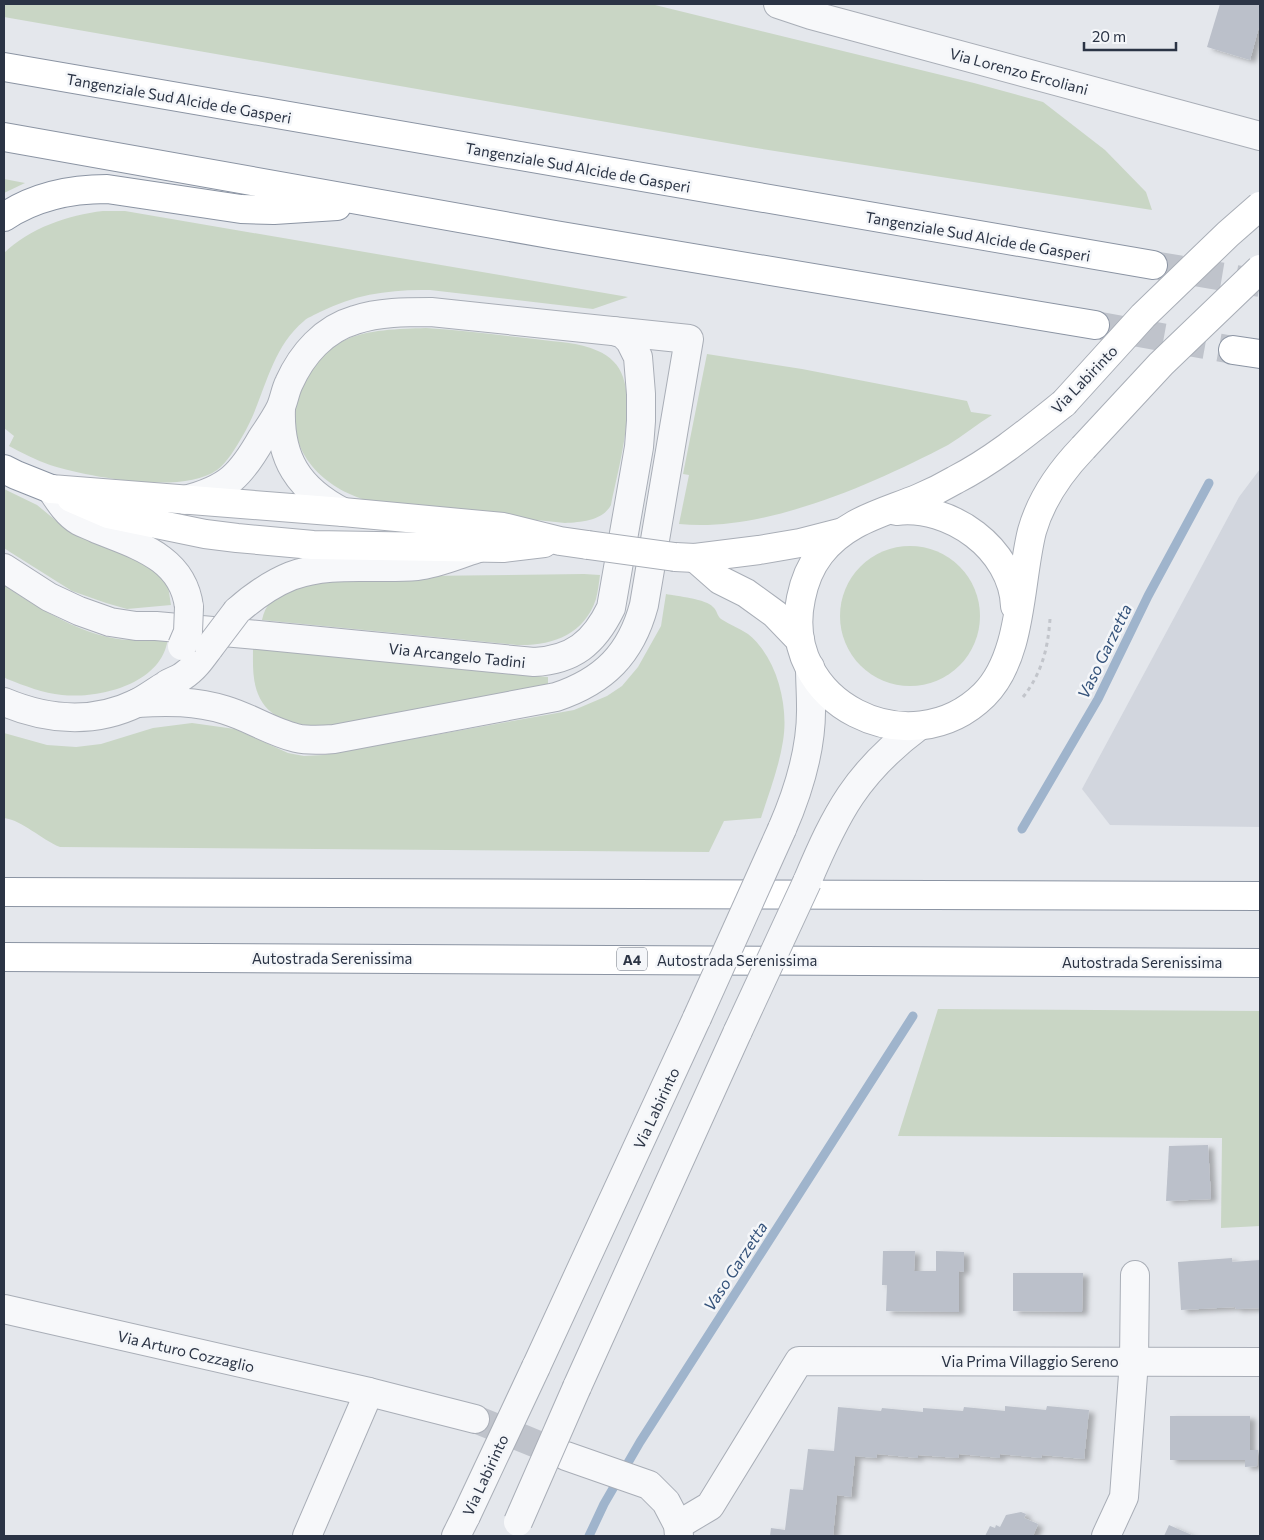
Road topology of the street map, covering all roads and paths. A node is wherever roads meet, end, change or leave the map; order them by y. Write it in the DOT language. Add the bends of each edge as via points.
graph roads {
  1 [pos="778,4"];
  2 [pos="4,68"];
  3 [pos="1260,136"];
  4 [pos="4,137"];
  5 [pos="380,203"];
  6 [pos="1260,206"];
  7 [pos="4,217"];
  8 [pos="1153,265"];
  9 [pos="1260,269"];
  10 [pos="1095,326"];
  11 [pos="614,331"];
  12 [pos="1233,350"];
  13 [pos="1260,354"];
  14 [pos="280,408"];
  15 [pos="4,469"];
  16 [pos="51,489"];
  17 [pos="186,500"];
  18 [pos="343,512"];
  19 [pos="880,513"];
  20 [pos="839,533"];
  21 [pos="560,542"];
  22 [pos="479,548"];
  23 [pos="685,558"];
  24 [pos="4,568"];
  25 [pos="1015,628"];
  26 [pos="800,640"];
  27 [pos="810,667"];
  28 [pos="166,684"];
  29 [pos="4,702"];
  30 [pos="137,703"];
  31 [pos="919,726"];
  32 [pos="4,892"];
  33 [pos="1260,896"];
  34 [pos="4,957"];
  35 [pos="1260,963"];
  36 [pos="1135,1275"];
  37 [pos="4,1310"];
  38 [pos="1134,1361"];
  39 [pos="1260,1362"];
  40 [pos="369,1392"];
  41 [pos="475,1419"];
  42 [pos="566,1456"];
  43 [pos="461,1526"];
  44 [pos="515,1529"];
  45 [pos="678,1531"];
  46 [pos="307,1536"];
  47 [pos="1106,1536"];
  1 -- 3 [label="street, Via Lorenzo Ercoliani"];
  2 -- 8 [label="main road, Tangenziale Sud Alcide de Gasperi"];
  4 -- 5 [label="main road"];
  5 -- 7 [label="main road" via="302,209 241,209 107,188 46,197"];
  5 -- 10 [label="main road" via="574,239"];
  6 -- 19 [label="main road, Via Labirinto, bridge" via="1143,316 1064,403 1014,442 956,480"];
  9 -- 25 [label="main road, Via Labirinto, bridge" via="1161,364 1056,481 1033,528"];
  11 -- 14 [label="street" via="431,312 404,312 355,320 332,330 313,345 288,385"];
  11 -- 24 [label="street, Via Arcangelo Tadini" via="630,341 638,357 641,394 639,448 611,608 594,637 566,656 534,662 110,622 79,612 49,597"];
  11 -- 30 [label="street" via="689,339 644,604 631,641 607,671 574,691 556,697 325,740 297,738 204,705 167,701"];
  12 -- 13 [label="main road"];
  14 -- 17 [label="street" via="249,462 236,476 221,488"];
  14 -- 18 [label="street" via="283,445 299,478 327,504"];
  15 -- 16 [label="main road"];
  16 -- 17 [label="main road"];
  16 -- 22 [label="main road" via="108,514 213,535 313,545"];
  16 -- 28 [label="street, bridge" via="64,509 79,521 151,551 175,572 183,586 188,607 188,632"];
  17 -- 18 [label="main road"];
  18 -- 21 [label="main road" via="503,527"];
  19 -- 20 [label="main road, Via Labirinto"];
  19 -- 25 [label="main road, Via Labirinto" via="932,512 978,536 1008,577 1014,602"];
  20 -- 23 [label="main road" via="800,543"];
  20 -- 26 [label="main road, Via Labirinto" via="819,554 805,581 798,610"];
  21 -- 22 [label="main road"];
  21 -- 23 [label="main road, bridge"];
  22 -- 28 [label="street, bridge" via="435,563 336,568 299,574 271,585 236,611 198,664"];
  23 -- 26 [label="main road" via="746,593 775,614"];
  25 -- 31 [label="main road, Via Labirinto" via="1010,652 1000,675 984,694 965,710"];
  26 -- 27 [label="main road, Via Labirinto"];
  27 -- 31 [label="main road, Via Labirinto" via="837,702 855,714 875,722"];
  27 -- 43 [label="street, Via Labirinto, bridge" via="812,707 808,747 794,803 698,1018"];
  28 -- 30 [label="street"];
  29 -- 30 [label="street" via="33,713 68,718 104,714"];
  31 -- 44 [label="street, Via Labirinto, bridge" via="880,758 864,776 825,838"];
  32 -- 33 [label="main road"];
  34 -- 35 [label="main road, Autostrada Serenissima / A4"];
  36 -- 38 [label="street"];
  37 -- 40 [label="street, Via Arturo Cozzaglio"];
  38 -- 39 [label="street, Via Prima Villaggio Sereno"];
  38 -- 45 [label="street, Via Prima Villaggio Sereno" via="799,1361 710,1506"];
  38 -- 47 [label="street" via="1124,1497"];
  40 -- 41 [label="street, Via Arturo Cozzaglio"];
  40 -- 46 [label="street"];
  42 -- 45 [label="street" via="649,1485 666,1502"];
}
